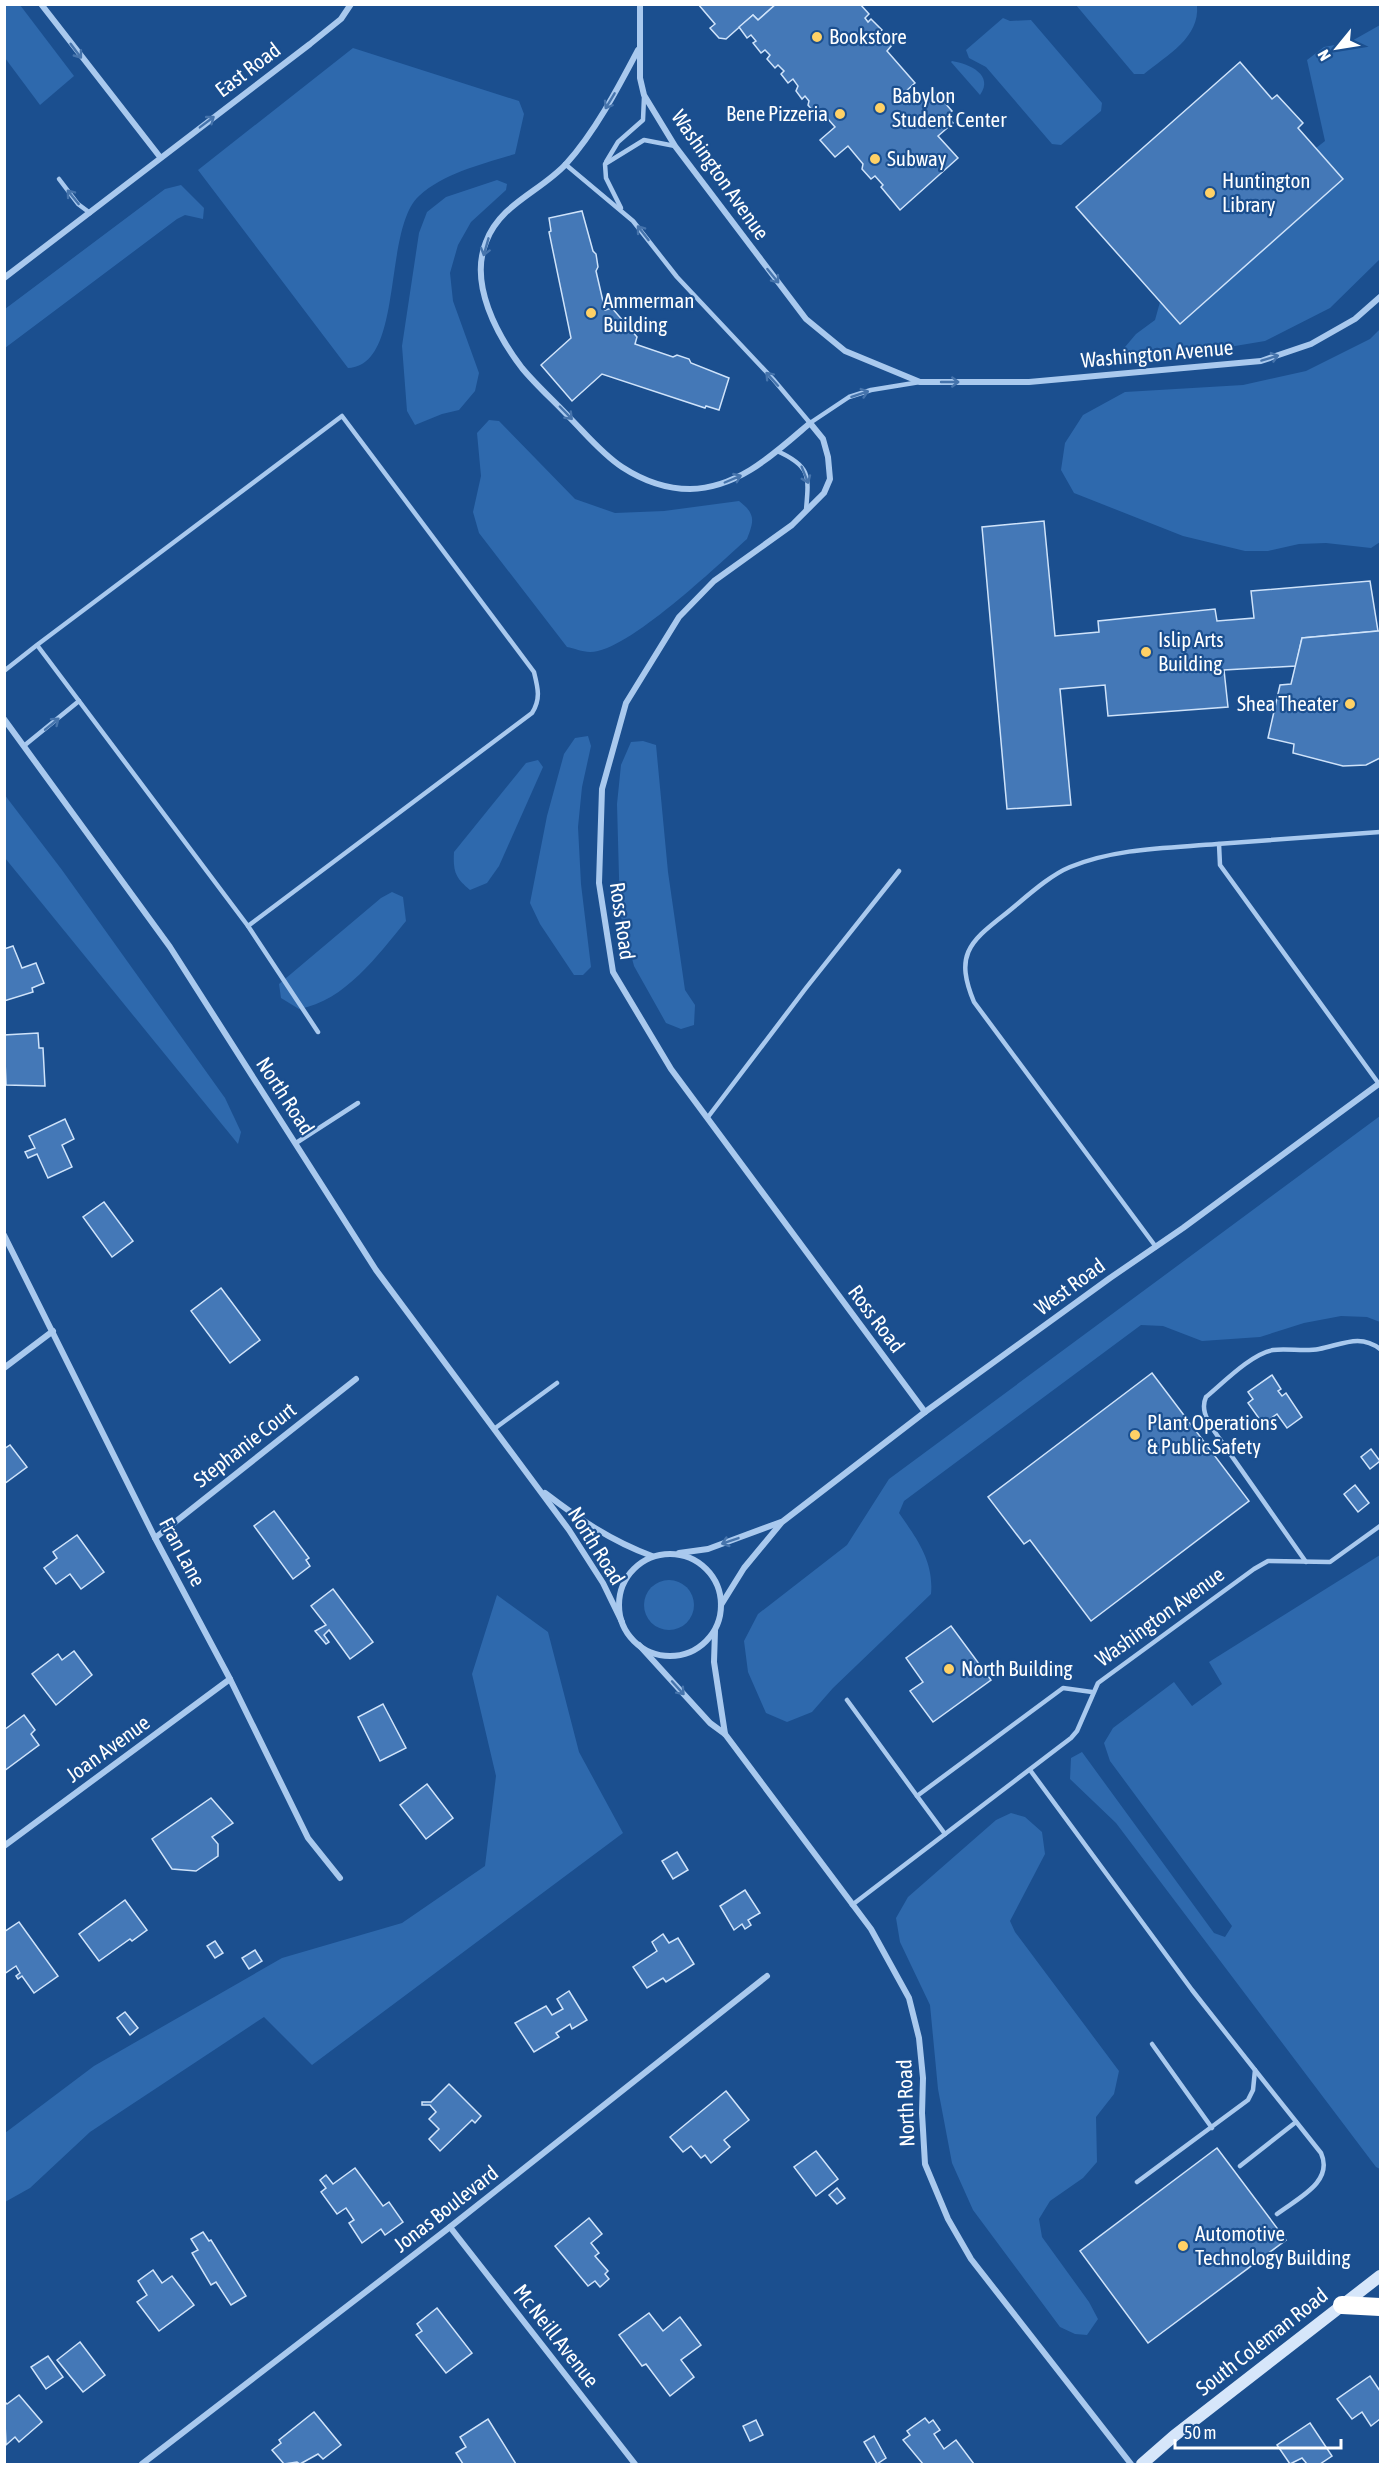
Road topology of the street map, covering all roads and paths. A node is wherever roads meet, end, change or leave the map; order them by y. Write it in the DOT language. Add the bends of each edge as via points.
graph roads {
  1 [pos="41,4"];
  2 [pos="351,4"];
  3 [pos="640,4"];
  4 [pos="638,50"];
  5 [pos="645,95"];
  6 [pos="675,146"];
  7 [pos="160,157"];
  8 [pos="565,164"];
  9 [pos="604,164"];
  10 [pos="59,179"];
  11 [pos="623,211"];
  12 [pos="90,213"];
  13 [pos="4,278"];
  14 [pos="1380,297"];
  15 [pos="920,382"];
  16 [pos="810,423"];
  17 [pos="777,451"];
  18 [pos="806,513"];
  19 [pos="37,645"];
  20 [pos="4,672"];
  21 [pos="79,701"];
  22 [pos="4,719"];
  23 [pos="25,745"];
  24 [pos="1380,832"];
  25 [pos="1219,844"];
  26 [pos="899,871"];
  27 [pos="248,927"];
  28 [pos="318,1032"];
  29 [pos="1380,1083"];
  30 [pos="358,1103"];
  31 [pos="708,1117"];
  32 [pos="296,1143"];
  33 [pos="4,1235"];
  34 [pos="1156,1247"];
  35 [pos="53,1331"];
  36 [pos="1380,1349"];
  37 [pos="4,1368"];
  38 [pos="356,1379"];
  39 [pos="557,1383"];
  40 [pos="925,1412"];
  41 [pos="494,1429"];
  42 [pos="540,1490"];
  43 [pos="782,1522"];
  44 [pos="1380,1526"];
  45 [pos="155,1538"];
  46 [pos="676,1553"];
  47 [pos="652,1557"];
  48 [pos="1306,1562"];
  49 [pos="721,1605"];
  50 [pos="622,1622"];
  51 [pos="715,1629"];
  52 [pos="639,1645"];
  53 [pos="230,1679"];
  54 [pos="1092,1692"];
  55 [pos="847,1700"];
  56 [pos="725,1734"];
  57 [pos="1030,1770"];
  58 [pos="917,1796"];
  59 [pos="945,1834"];
  60 [pos="4,1846"];
  61 [pos="340,1878"];
  62 [pos="852,1905"];
  63 [pos="767,1976"];
  64 [pos="1152,2044"];
  65 [pos="1255,2070"];
  66 [pos="1296,2122"];
  67 [pos="1212,2128"];
  68 [pos="1240,2166"];
  69 [pos="1137,2182"];
  70 [pos="1277,2214"];
  71 [pos="450,2227"];
  72 [pos="1380,2276"];
  73 [pos="1341,2305"];
  74 [pos="1380,2307"];
  75 [pos="142,2464"];
  76 [pos="635,2464"];
  77 [pos="1131,2464"];
  78 [pos="1142,2464"];
  1 -- 7 [label="street, one-way"];
  7 -- 2 [label="street, East Road, one-way" via="310,44 340,19"];
  3 -- 4 [label="street, Washington Avenue"];
  4 -- 5 [label="street, Washington Avenue"];
  4 -- 8 [label="street, Washington Avenue, one-way" via="611,102"];
  5 -- 6 [label="street, Washington Avenue"];
  5 -- 9 [label="lane" via="643,120 618,142"];
  6 -- 9 [label="lane" via="644,140"];
  6 -- 15 [label="street, Washington Avenue, one-way" via="806,319 845,351"];
  7 -- 12 [label="street"];
  8 -- 11 [label="lane"];
  8 -- 17 [label="street, Washington Avenue, one-way" via="503,213 485,243 481,272 484,293 498,329 523,368 621,466 658,485 689,489 718,485 739,477"];
  9 -- 11 [label="lane" via="606,178"];
  12 -- 10 [label="lane, one-way"];
  16 -- 11 [label="lane, one-way" via="677,277"];
  12 -- 13 [label="street"];
  15 -- 14 [label="street, Washington Avenue, one-way" via="1029,382 1262,361 1311,344 1355,319"];
  16 -- 15 [label="lane, Washington Avenue, one-way" via="849,397"];
  16 -- 17 [label="street, Washington Avenue"];
  16 -- 18 [label="street, Ross Road" via="823,439 830,479 824,493"];
  17 -- 18 [label="lane, one-way" via="792,458 806,474"];
  18 -- 31 [label="street, Ross Road" via="714,581 679,617 626,703 602,789 599,883 613,972 671,1069"];
  19 -- 20 [label="lane"];
  19 -- 21 [label="lane"];
  19 -- 27 [label="lane" via="342,416 467,582 534,672 539,693 532,713"];
  23 -- 21 [label="lane, one-way"];
  21 -- 27 [label="lane"];
  22 -- 23 [label="street, North Road"];
  23 -- 32 [label="street, North Road" via="170,947"];
  24 -- 25 [label="lane"];
  25 -- 29 [label="lane" via="1220,865"];
  25 -- 34 [label="lane" via="1112,854 1067,868 978,935 968,950 965,966 974,1002"];
  26 -- 31 [label="lane"];
  27 -- 28 [label="lane"];
  29 -- 34 [label="street, West Road"];
  30 -- 32 [label="lane"];
  31 -- 40 [label="street, Ross Road"];
  32 -- 41 [label="street, North Road" via="376,1270"];
  33 -- 35 [label="street, Fran Lane"];
  34 -- 40 [label="street, West Road"];
  35 -- 37 [label="street"];
  35 -- 45 [label="street, Fran Lane"];
  36 -- 48 [label="lane" via="1365,1341 1351,1340 1319,1349 1271,1350 1247,1363 1203,1403 1212,1428"];
  38 -- 45 [label="street, Stephanie Court"];
  39 -- 41 [label="lane"];
  40 -- 43 [label="street, West Road"];
  41 -- 42 [label="street, North Road"];
  42 -- 47 [label="street, North Road" via="598,1532"];
  42 -- 50 [label="street, North Road" via="588,1559"];
  43 -- 46 [label="street, West Road, one-way" via="708,1549"];
  43 -- 49 [label="street, West Road" via="744,1568"];
  44 -- 48 [label="lane, Washington Avenue" via="1330,1562"];
  45 -- 53 [label="street, Fran Lane"];
  46 -- 47 [label="street"];
  46 -- 49 [label="street" via="693,1558 707,1569 717,1583"];
  47 -- 50 [label="street" via="630,1572 621,1587"];
  48 -- 54 [label="lane, Washington Avenue" via="1268,1561 1254,1569 1098,1683"];
  49 -- 51 [label="street"];
  50 -- 52 [label="street"];
  51 -- 52 [label="street" via="697,1649 683,1654 654,1654"];
  51 -- 56 [label="street, North Road" via="714,1662"];
  52 -- 56 [label="street, North Road, one-way" via="710,1723"];
  53 -- 60 [label="street, Joan Avenue"];
  53 -- 61 [label="street, Fran Lane" via="308,1838"];
  54 -- 57 [label="lane, Washington Avenue" via="1077,1731"];
  54 -- 58 [label="lane" via="1063,1688"];
  55 -- 58 [label="lane"];
  56 -- 62 [label="street, North Road"];
  57 -- 59 [label="lane, Washington Avenue"];
  57 -- 65 [label="lane"];
  58 -- 59 [label="lane"];
  59 -- 62 [label="lane, Washington Avenue"];
  62 -- 77 [label="street, North Road" via="871,1929 909,1998 919,2037 923,2078 925,2164 948,2219 971,2259"];
  63 -- 71 [label="street, Jonas Boulevard"];
  64 -- 67 [label="lane"];
  65 -- 66 [label="lane"];
  65 -- 67 [label="lane" via="1248,2100"];
  66 -- 68 [label="lane"];
  66 -- 70 [label="lane" via="1326,2164 1316,2184"];
  67 -- 69 [label="lane"];
  71 -- 75 [label="street, Jonas Boulevard"];
  71 -- 76 [label="street, Mc Neill Avenue"];
  72 -- 73 [label="street, South Coleman Road"];
  73 -- 74 [label="highway"];
  73 -- 78 [label="street, South Coleman Road"];
}
